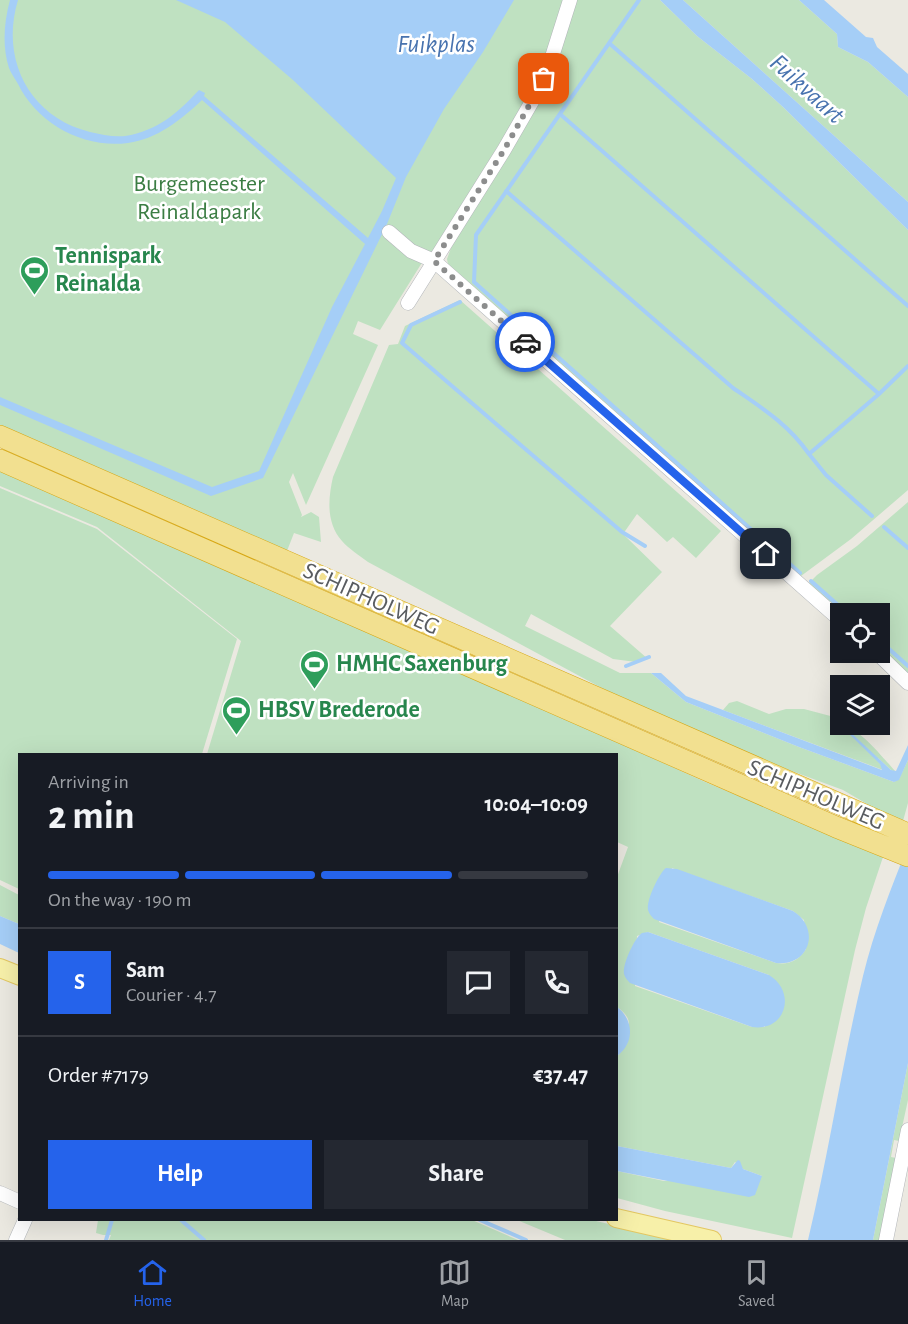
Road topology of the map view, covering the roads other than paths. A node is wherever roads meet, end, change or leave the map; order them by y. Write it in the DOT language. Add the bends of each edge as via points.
graph roads {
  1 [pos="570,0"];
  2 [pos="388,232"];
  3 [pos="434,261"];
  4 [pos="408,303"];
  5 [pos="0,436"];
  6 [pos="0,460"];
  7 [pos="830,611"];
  8 [pos="888,663"];
  9 [pos="908,682"];
  10 [pos="841,818"];
  11 [pos="908,834"];
  12 [pos="908,856"];
  13 [pos="0,968"];
  14 [pos="18,975"];
  15 [pos="0,980"];
  16 [pos="18,987"];
  17 [pos="908,1130"];
  18 [pos="0,1193"];
  19 [pos="18,1201"];
  20 [pos="618,1218"];
  21 [pos="25,1221"];
  22 [pos="16,1240"];
  23 [pos="712,1240"];
  24 [pos="886,1240"];
  1 -- 3 [label="street" via="544,79"];
  2 -- 3 [label="street" via="411,251"];
  3 -- 4 [label="street"];
  3 -- 7 [label="street"];
  5 -- 10 [label="highway, SCHIPHOLWEG"];
  6 -- 10 [label="highway, SCHIPHOLWEG"];
  8 -- 9 [label="street"];
  10 -- 11 [label="highway, SCHIPHOLWEG"];
  10 -- 12 [label="highway, SCHIPHOLWEG"];
  13 -- 14 [label="main road"];
  15 -- 16 [label="main road"];
  17 -- 24 [label="street"];
  18 -- 19 [label="street"];
  20 -- 23 [label="main road"];
  21 -- 22 [label="street"];
}
